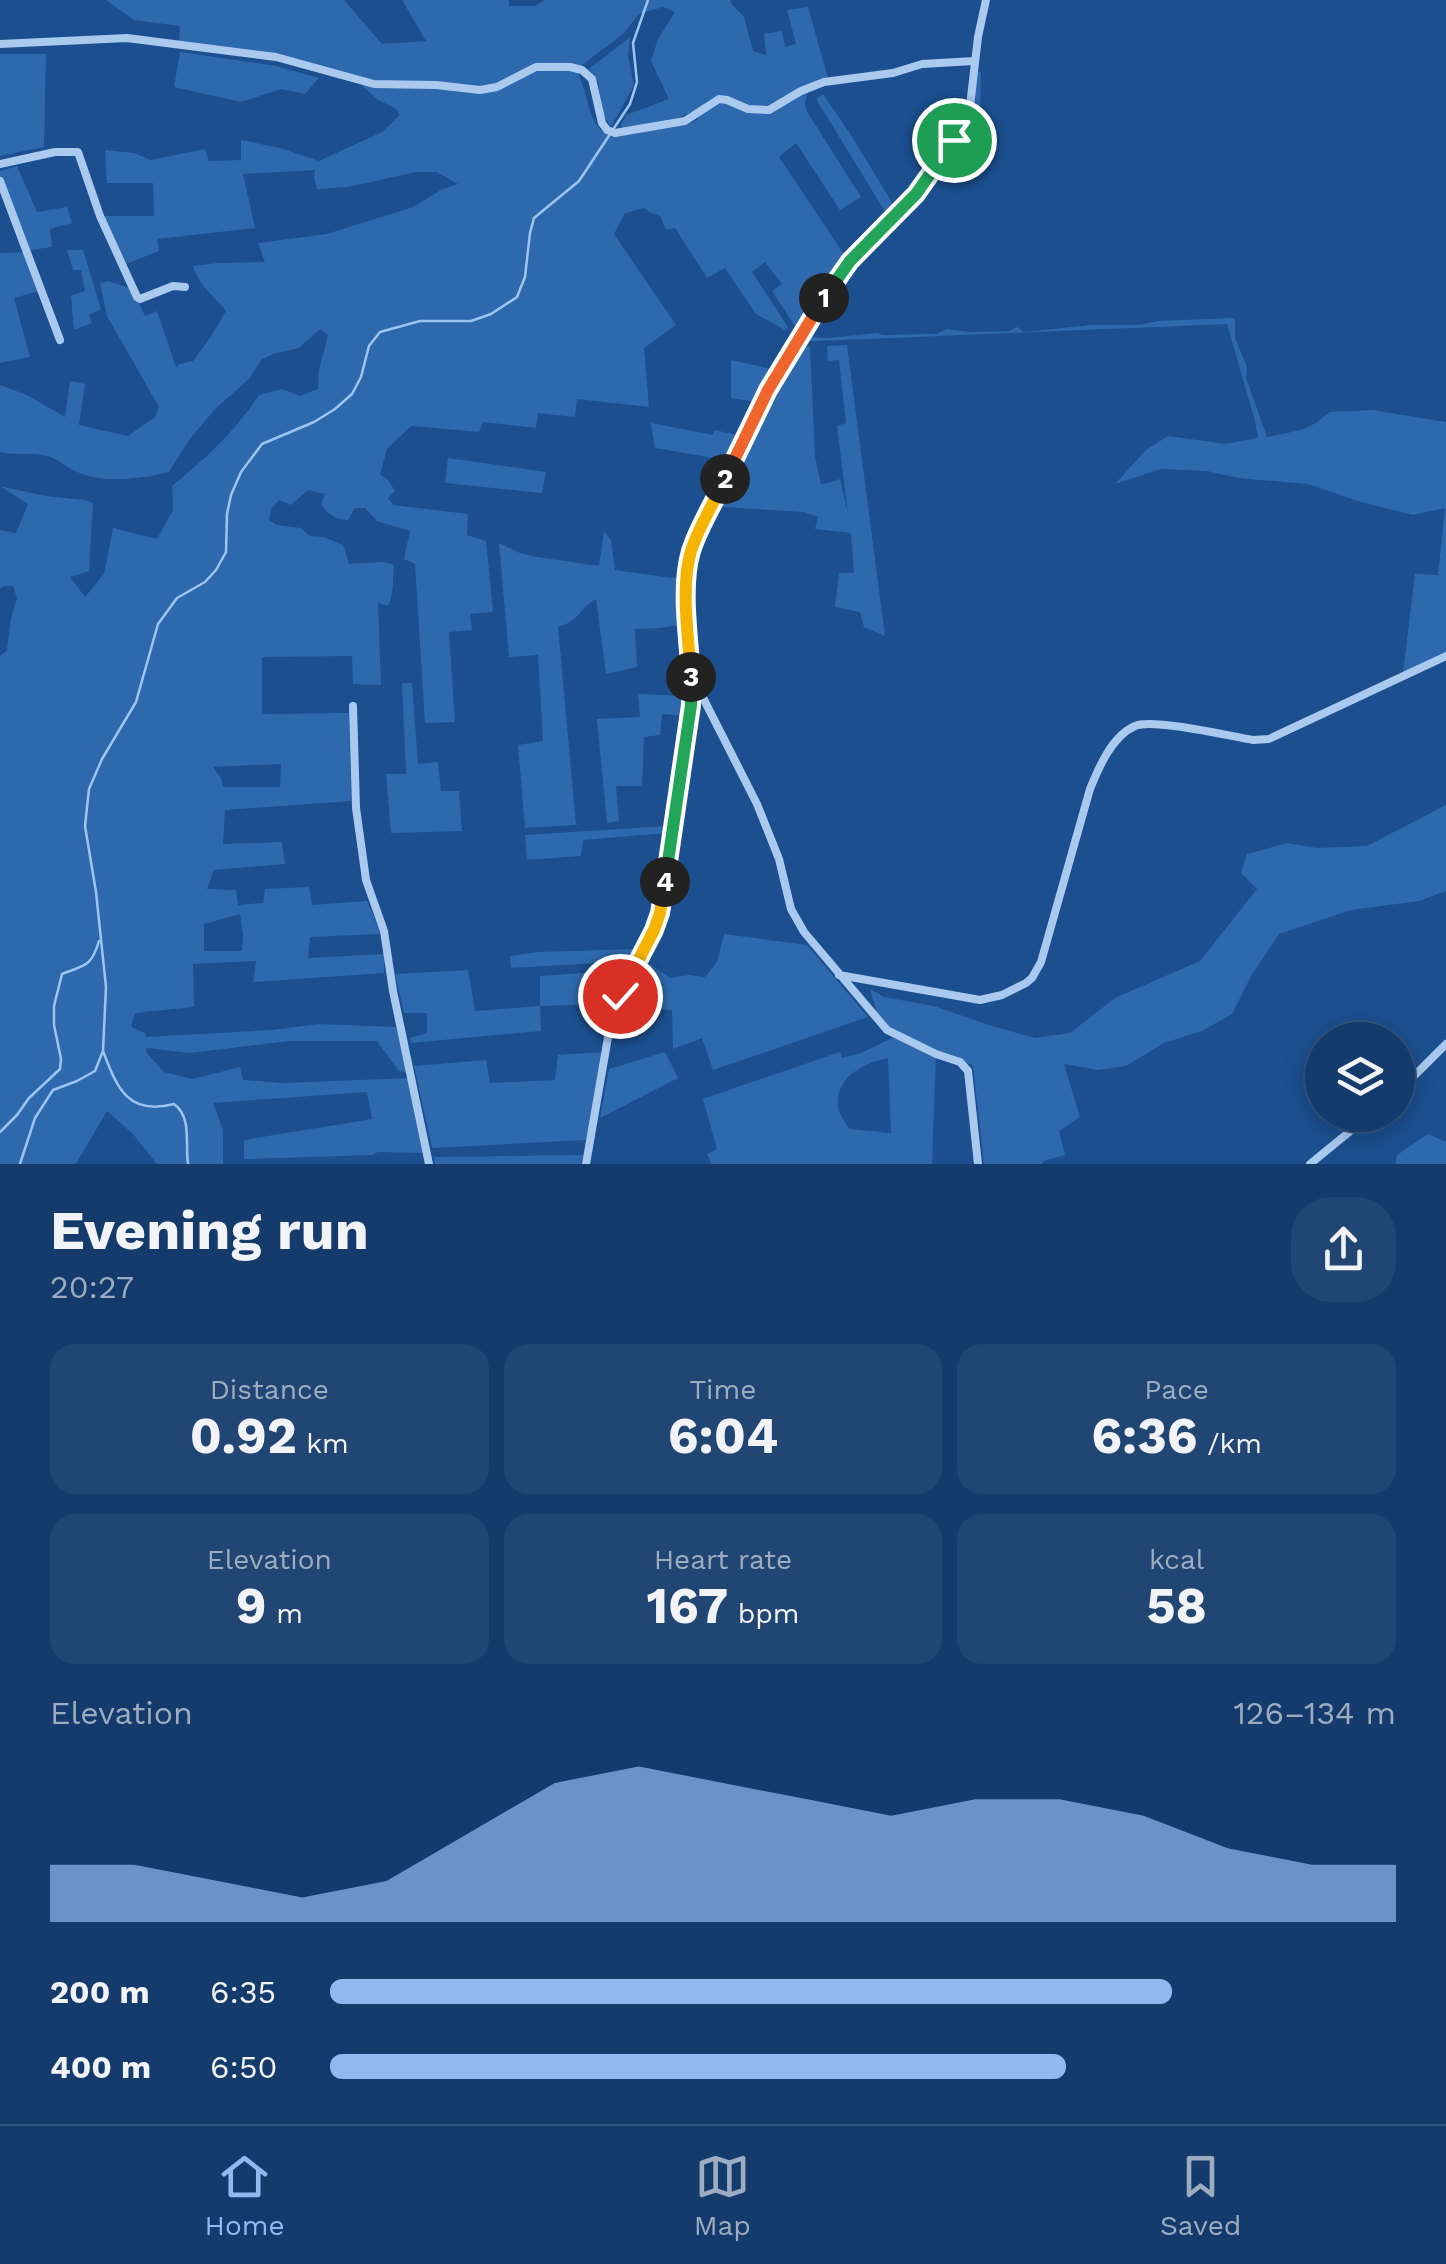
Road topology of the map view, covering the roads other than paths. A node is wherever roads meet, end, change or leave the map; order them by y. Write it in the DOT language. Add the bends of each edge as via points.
graph roads {
  1 [pos="986,0"];
  2 [pos="0,44"];
  3 [pos="974,61"];
  4 [pos="0,164"];
  5 [pos="0,180"];
  6 [pos="186,287"];
  7 [pos="60,340"];
  8 [pos="1446,656"];
  9 [pos="691,675"];
  10 [pos="353,706"];
  11 [pos="839,975"];
  12 [pos="1446,1044"];
  13 [pos="1415,1075"];
  14 [pos="1349,1132"];
  15 [pos="430,1164"];
  16 [pos="586,1164"];
  17 [pos="978,1164"];
  18 [pos="1310,1164"];
  1 -- 3 [label="street"];
  2 -- 3 [label="street" via="127,38 276,57 374,84 480,90 536,67 570,67 592,78 610,132 684,121 718,100 769,110 824,82"];
  3 -- 9 [label="street" via="962,126 916,194 828,291 768,390 696,541 687,582"];
  4 -- 6 [label="street" via="78,152 137,297"];
  5 -- 7 [label="street"];
  8 -- 11 [label="street" via="1269,739 1152,724 1131,728 1097,772 1041,962 1016,989 980,1000"];
  9 -- 11 [label="street" via="757,804 791,909"];
  9 -- 16 [label="street" via="660,913 611,1020"];
  10 -- 15 [label="street" via="362,858 384,930"];
  11 -- 17 [label="street" via="887,1030 966,1068"];
  12 -- 13 [label="street"];
  14 -- 18 [label="street"];
}
